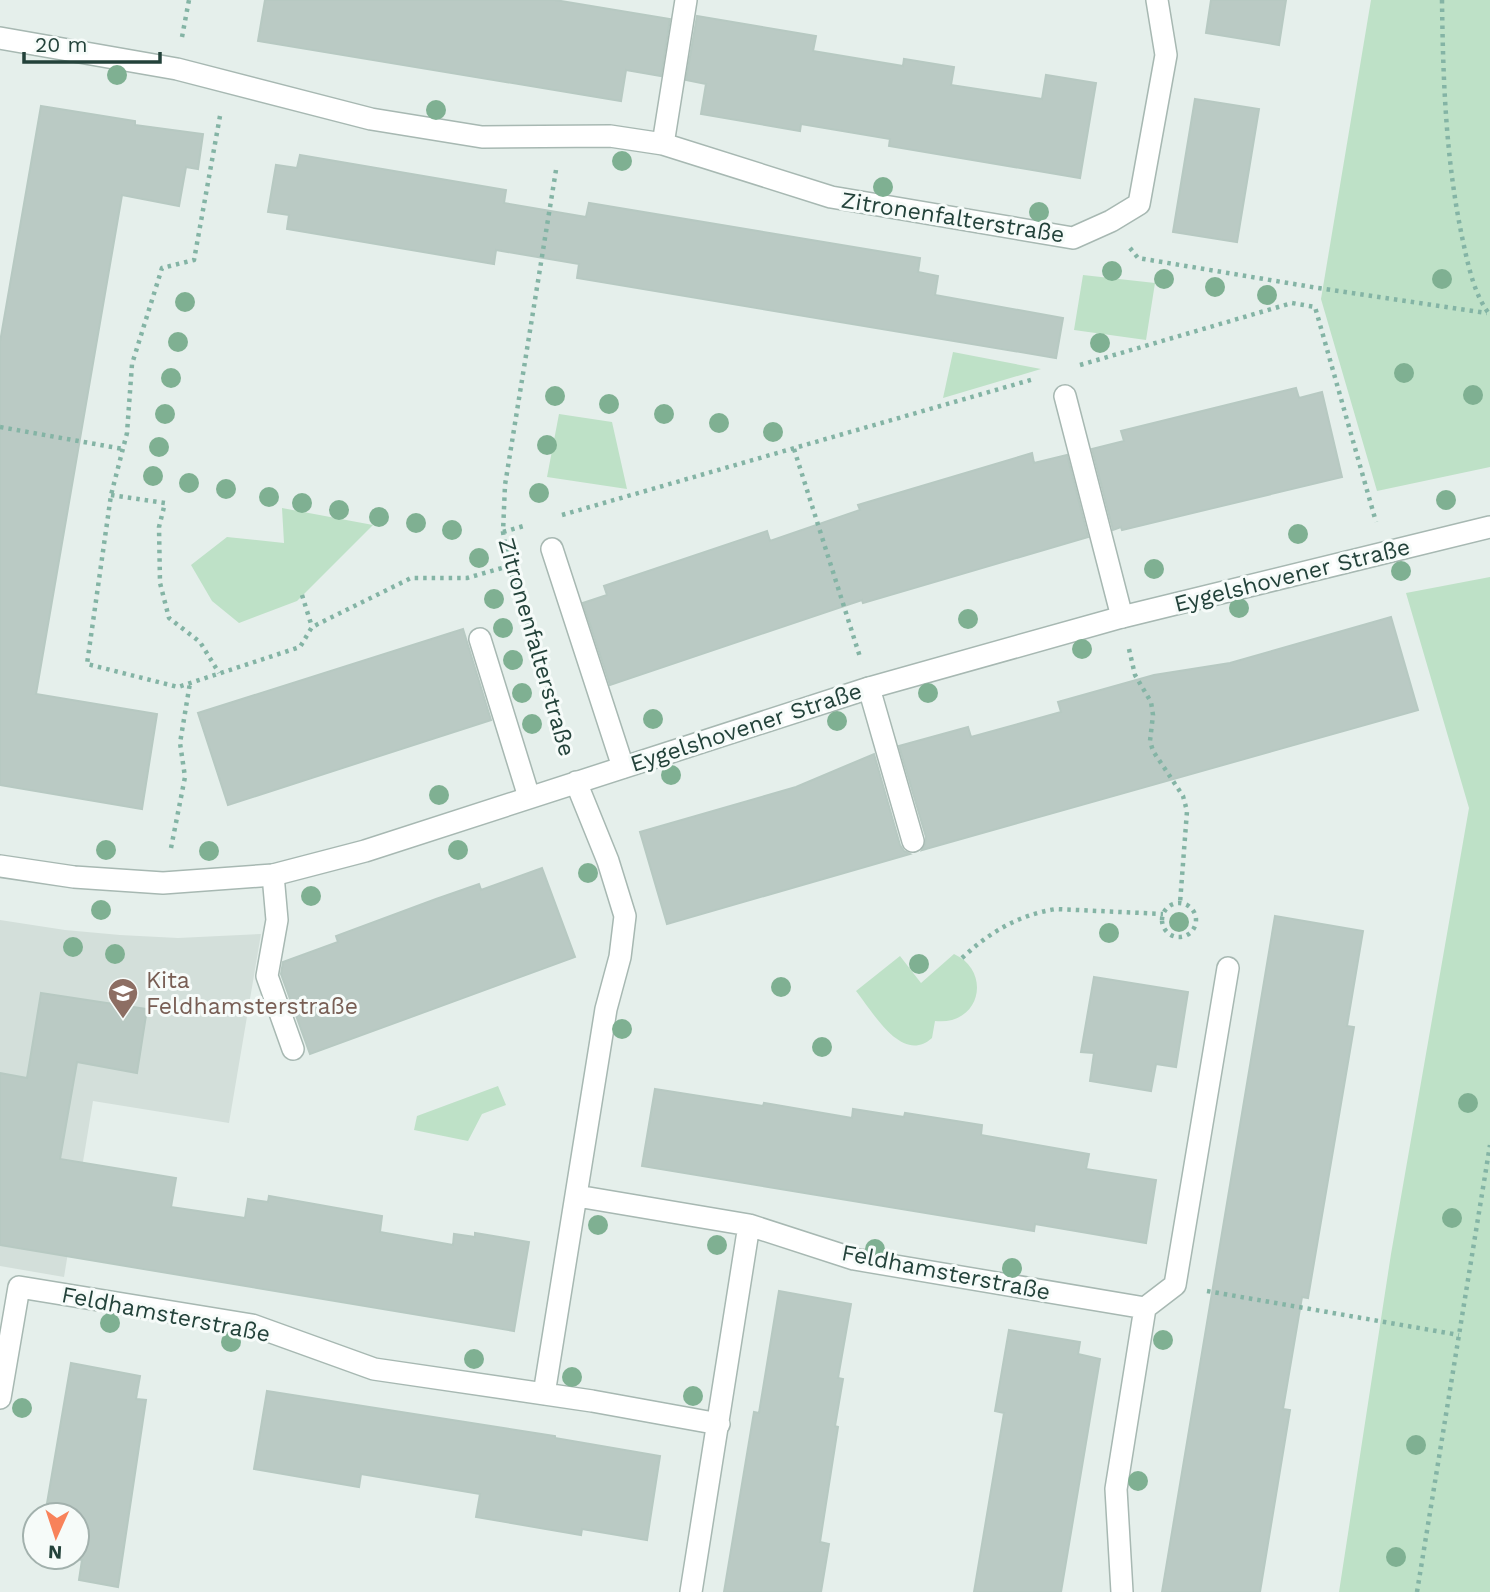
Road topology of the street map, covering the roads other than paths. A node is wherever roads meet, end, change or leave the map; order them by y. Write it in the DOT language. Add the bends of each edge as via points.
graph roads {
  1 [pos="686,0"];
  2 [pos="1157,0"];
  3 [pos="0,38"];
  4 [pos="663,144"];
  5 [pos="1065,396"];
  6 [pos="1490,527"];
  7 [pos="552,549"];
  8 [pos="1122,617"];
  9 [pos="480,639"];
  10 [pos="869,688"];
  11 [pos="623,767"];
  12 [pos="576,782"];
  13 [pos="529,797"];
  14 [pos="913,841"];
  15 [pos="0,866"];
  16 [pos="273,875"];
  17 [pos="1228,968"];
  18 [pos="293,1049"];
  19 [pos="577,1196"];
  20 [pos="749,1225"];
  21 [pos="1145,1308"];
  22 [pos="544,1394"];
  23 [pos="0,1398"];
  24 [pos="719,1424"];
  25 [pos="691,1592"];
  26 [pos="1122,1592"];
  1 -- 4 [label="street"];
  2 -- 4 [label="street, Zitronenfalterstraße" via="1166,55 1139,204 1073,238 831,197"];
  3 -- 4 [label="street, Zitronenfalterstraße" via="177,69 384,121 482,137 610,136"];
  5 -- 8 [label="street"];
  6 -- 8 [label="street, Eygelshovener Straße"];
  7 -- 11 [label="street"];
  8 -- 10 [label="street, Eygelshovener Straße"];
  9 -- 13 [label="street"];
  10 -- 11 [label="street, Eygelshovener Straße"];
  10 -- 14 [label="street"];
  11 -- 12 [label="street, Eygelshovener Straße"];
  12 -- 13 [label="street, Eygelshovener Straße"];
  12 -- 19 [label="street" via="625,916"];
  13 -- 16 [label="street, Eygelshovener Straße" via="365,851"];
  15 -- 16 [label="street, Eygelshovener Straße" via="163,883"];
  16 -- 18 [label="street" via="277,920 267,976"];
  17 -- 21 [label="street" via="1175,1285"];
  19 -- 20 [label="street, Feldhamsterstraße"];
  19 -- 22 [label="street"];
  20 -- 21 [label="street, Feldhamsterstraße" via="854,1259"];
  20 -- 24 [label="street"];
  21 -- 26 [label="street" via="1115,1489"];
  22 -- 23 [label="street, Feldhamsterstraße" via="374,1369 253,1325 19,1287"];
  22 -- 24 [label="street, Feldhamsterstraße"];
  24 -- 25 [label="street"];
}
